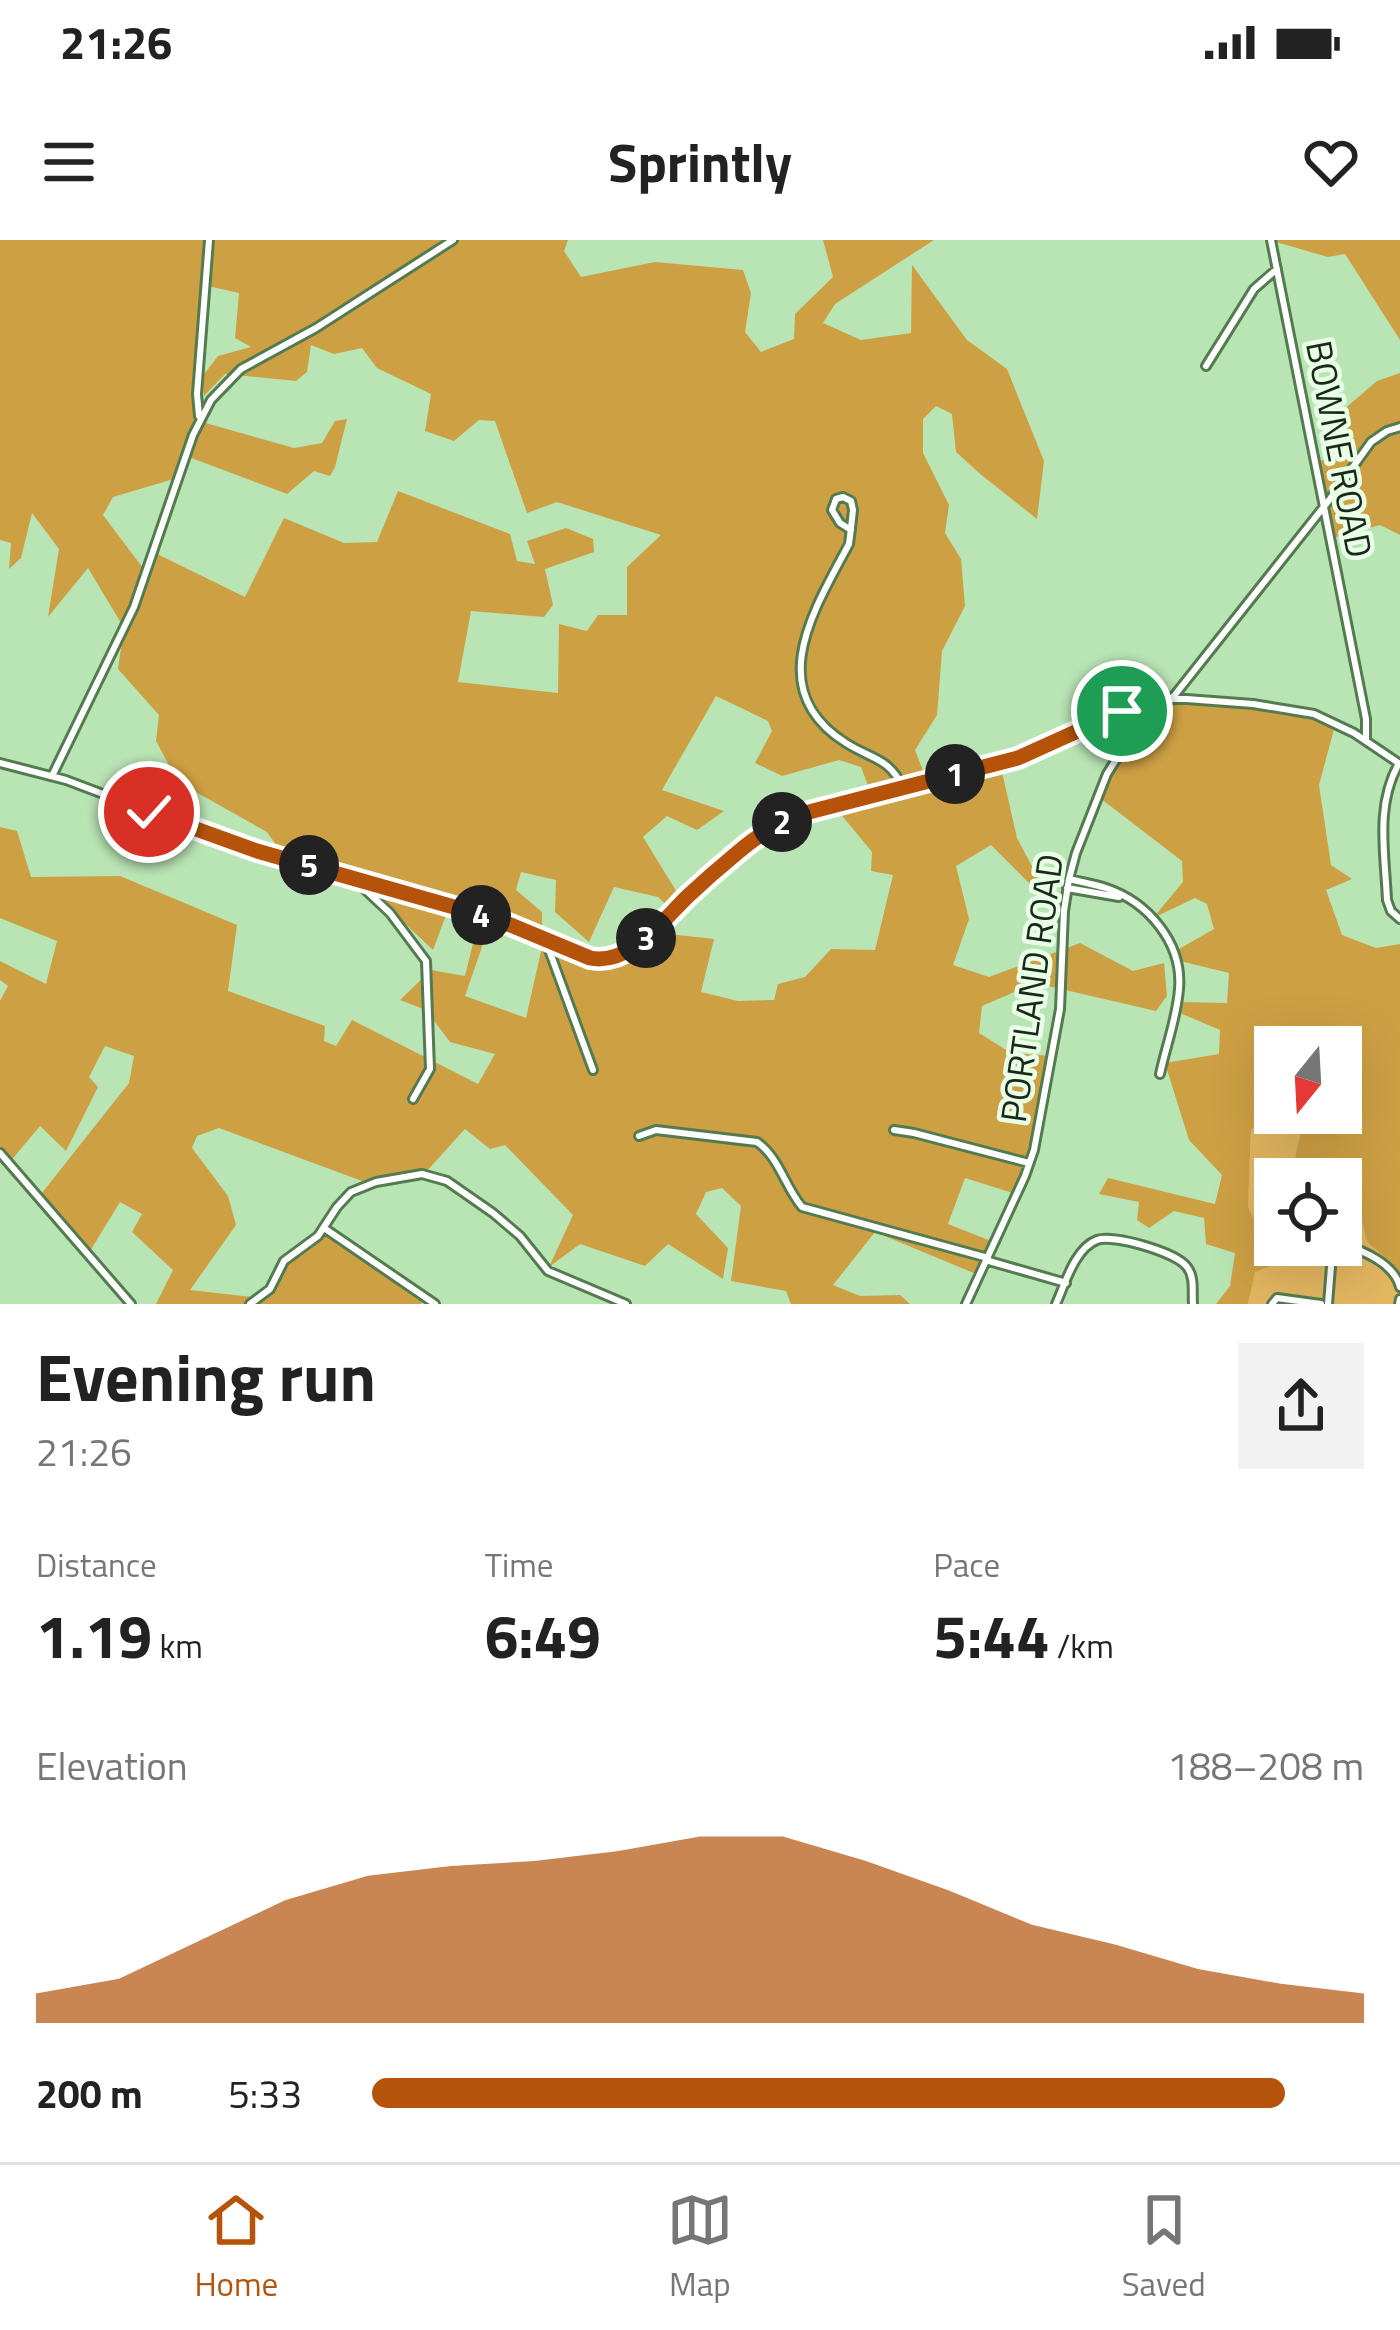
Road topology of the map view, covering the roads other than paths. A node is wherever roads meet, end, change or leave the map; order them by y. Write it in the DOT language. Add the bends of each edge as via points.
graph roads {
  1 [pos="209,240"];
  2 [pos="453,240"];
  3 [pos="1270,240"];
  4 [pos="1276,269"];
  5 [pos="1207,366"];
  6 [pos="200,419"];
  7 [pos="1400,427"];
  8 [pos="1324,505"];
  9 [pos="851,530"];
  10 [pos="1174,696"];
  11 [pos="1366,740"];
  12 [pos="0,763"];
  13 [pos="1400,764"];
  14 [pos="52,776"];
  15 [pos="904,788"];
  16 [pos="353,878"];
  17 [pos="1068,884"];
  18 [pos="1400,919"];
  19 [pos="544,939"];
  20 [pos="593,1070"];
  21 [pos="1160,1074"];
  22 [pos="412,1100"];
  23 [pos="894,1130"];
  24 [pos="639,1136"];
  25 [pos="0,1153"];
  26 [pos="1029,1163"];
  27 [pos="324,1228"];
  28 [pos="1362,1255"];
  29 [pos="988,1259"];
  30 [pos="1330,1266"];
  31 [pos="1066,1283"];
  32 [pos="1400,1287"];
  33 [pos="131,1304"];
  34 [pos="250,1304"];
  35 [pos="435,1304"];
  36 [pos="626,1304"];
  37 [pos="966,1304"];
  38 [pos="1056,1304"];
  39 [pos="1193,1304"];
  40 [pos="1272,1304"];
  41 [pos="1324,1304"];
  1 -- 6 [label="street"];
  2 -- 6 [label="street" via="241,369"];
  3 -- 4 [label="street, BOWNE ROAD"];
  4 -- 5 [label="street" via="1254,289"];
  4 -- 8 [label="street, BOWNE ROAD"];
  6 -- 14 [label="street" via="134,607"];
  7 -- 8 [label="street, PORTLAND ROAD" via="1371,442"];
  8 -- 10 [label="street, PORTLAND ROAD"];
  8 -- 11 [label="street, BOWNE ROAD"];
  9 -- 9 [label="street" via="850,502 836,499 832,510"];
  9 -- 15 [label="street" via="801,646 799,674 818,722 889,765"];
  10 -- 11 [label="street" via="1299,710"];
  10 -- 15 [label="street" via="1147,700 1018,758"];
  10 -- 17 [label="street, PORTLAND ROAD" via="1116,758"];
  11 -- 13 [label="street"];
  12 -- 14 [label="street"];
  13 -- 18 [label="street" via="1383,820 1388,900"];
  14 -- 16 [label="street"];
  15 -- 19 [label="street" via="780,823 613,958 590,958"];
  16 -- 19 [label="street"];
  16 -- 22 [label="street" via="426,962 430,1069"];
  17 -- 21 [label="street" via="1105,887 1147,913 1170,942 1178,998"];
  17 -- 26 [label="street, PORTLAND ROAD" via="1060,1009"];
  19 -- 20 [label="street"];
  23 -- 26 [label="street"];
  24 -- 29 [label="street" via="656,1130 758,1142 802,1207"];
  25 -- 33 [label="street"];
  26 -- 29 [label="street, PORTLAND ROAD"];
  27 -- 34 [label="street" via="292,1252 270,1289"];
  27 -- 35 [label="street"];
  27 -- 36 [label="street" via="351,1192 430,1174 515,1230 548,1271"];
  28 -- 32 [label="street" via="1390,1268"];
  29 -- 31 [label="street"];
  29 -- 37 [label="street, PORTLAND ROAD"];
  30 -- 41 [label="street"];
  31 -- 38 [label="street"];
  31 -- 39 [label="street" via="1091,1244 1121,1240 1183,1262"];
  40 -- 41 [label="street"];
}
